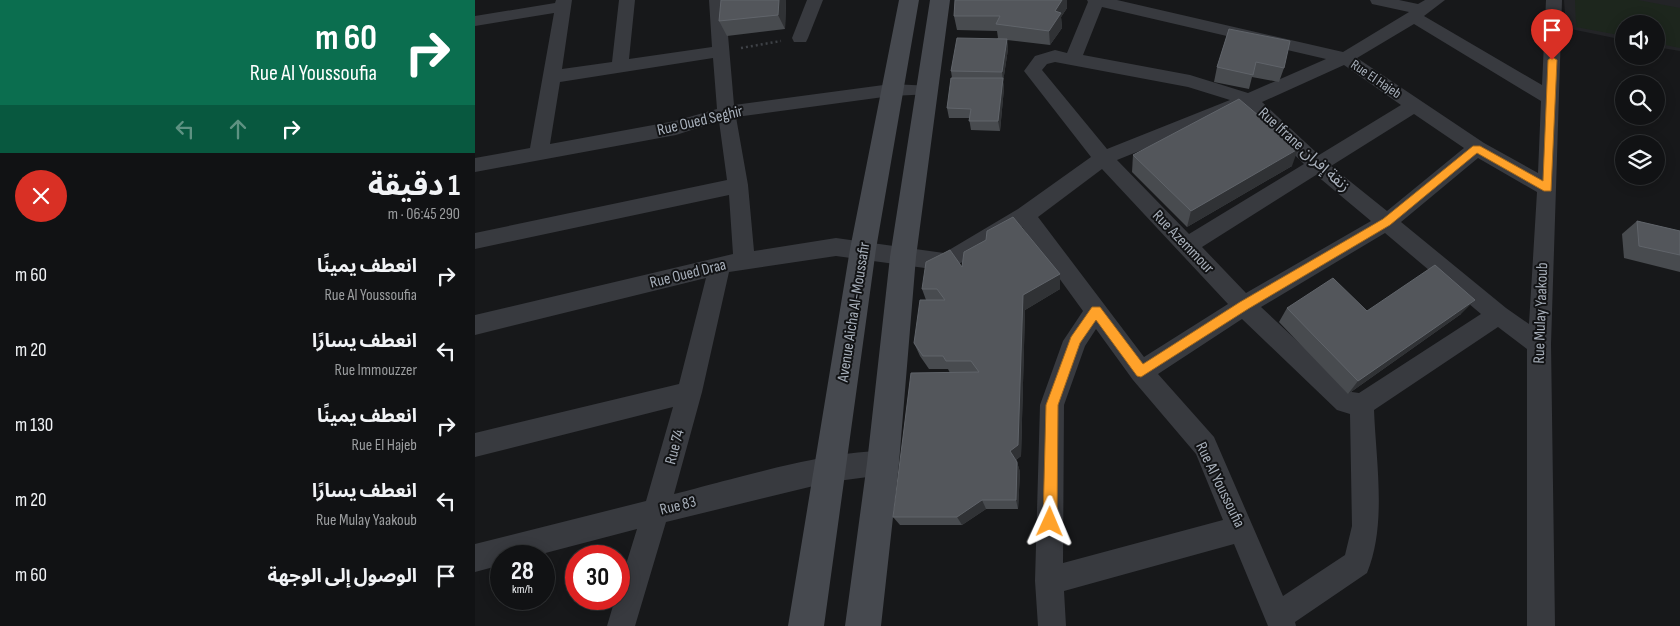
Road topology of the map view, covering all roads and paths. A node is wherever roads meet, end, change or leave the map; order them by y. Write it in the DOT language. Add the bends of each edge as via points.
graph roads {
  1 [pos="627,0"];
  2 [pos="717,0"];
  3 [pos="815,0"];
  4 [pos="909,0"];
  5 [pos="939,0"];
  6 [pos="1096,0"];
  7 [pos="1177,0"];
  8 [pos="1378,0"];
  9 [pos="1437,0"];
  10 [pos="1554,0"];
  11 [pos="563,3"];
  12 [pos="1153,12"];
  13 [pos="1417,13"];
  14 [pos="475,21"];
  15 [pos="800,38"];
  16 [pos="720,51"];
  17 [pos="1345,58"];
  18 [pos="1073,59"];
  19 [pos="620,66"];
  20 [pos="1033,71"];
  21 [pos="552,77"];
  22 [pos="891,90"];
  23 [pos="927,90"];
  24 [pos="1551,99"];
  25 [pos="1249,100"];
  26 [pos="1414,104"];
  27 [pos="727,112"];
  28 [pos="1477,148"];
  29 [pos="537,153"];
  30 [pos="1103,158"];
  31 [pos="1316,164"];
  32 [pos="475,165"];
  33 [pos="738,185"];
  34 [pos="1547,188"];
  35 [pos="1025,214"];
  36 [pos="1387,222"];
  37 [pos="475,241"];
  38 [pos="1187,246"];
  39 [pos="863,249"];
  40 [pos="903,257"];
  41 [pos="744,260"];
  42 [pos="720,265"];
  43 [pos="1244,306"];
  44 [pos="1096,311"];
  45 [pos="1498,315"];
  46 [pos="475,325"];
  47 [pos="1539,344"];
  48 [pos="1141,372"];
  49 [pos="690,392"];
  50 [pos="1354,403"];
  51 [pos="475,445"];
  52 [pos="883,463"];
  53 [pos="830,469"];
  54 [pos="657,511"];
  55 [pos="1241,529"];
  56 [pos="475,558"];
  57 [pos="1049,581"];
  58 [pos="1280,621"];
  59 [pos="621,626"];
  60 [pos="806,626"];
  61 [pos="863,626"];
  62 [pos="1052,626"];
  63 [pos="1541,626"];
  1 -- 19 [label="street"];
  2 -- 16 [label="street"];
  3 -- 15 [label="street"];
  4 -- 22 [label="main road, Avenue Aicha Al-Moussafir"];
  5 -- 23 [label="main road"];
  6 -- 12 [label="street, Rue El Hajeb"];
  6 -- 18 [label="street"];
  7 -- 12 [label="street"];
  8 -- 13 [label="street"];
  9 -- 13 [label="street, Rue Oued Draa"];
  10 -- 24 [label="street, Rue Mulay Yaakoub"];
  11 -- 14 [label="street"];
  11 -- 21 [label="street"];
  12 -- 17 [label="street, Rue El Hajeb"];
  13 -- 17 [label="street, Rue Oued Draa"];
  13 -- 24 [label="street"];
  15 -- 16 [label="path"];
  16 -- 19 [label="street"];
  16 -- 27 [label="street"];
  17 -- 25 [label="street, Rue Oued Draa"];
  17 -- 26 [label="street, Rue El Hajeb"];
  18 -- 20 [label="street, Rue Ifrane زنقة إفران" via="1043,58 1035,63"];
  18 -- 25 [label="street, Rue Ifrane زنقة إفران" via="1190,81"];
  19 -- 21 [label="street"];
  20 -- 30 [label="street, Rue Azemmour"];
  21 -- 29 [label="street"];
  22 -- 23 [label="street, Rue Oued Seghir"];
  22 -- 27 [label="street, Rue Oued Seghir"];
  22 -- 39 [label="main road, Avenue Aicha Al-Moussafir"];
  23 -- 40 [label="main road"];
  24 -- 34 [label="street, Rue Mulay Yaakoub"];
  25 -- 30 [label="street, Rue Oued Draa"];
  25 -- 31 [label="street, Rue Ifrane زنقة إفران"];
  26 -- 28 [label="street, Rue El Hajeb"];
  26 -- 31 [label="street"];
  27 -- 29 [label="street, Rue Oued Seghir" via="676,128"];
  27 -- 33 [label="street"];
  28 -- 34 [label="street, Rue El Hajeb"];
  28 -- 36 [label="street"];
  29 -- 32 [label="street, Rue Oued Seghir"];
  30 -- 35 [label="street, Rue Oued Draa"];
  30 -- 38 [label="street, Rue Azemmour"];
  31 -- 36 [label="street, Rue Ifrane زنقة إفران"];
  31 -- 38 [label="street"];
  33 -- 37 [label="street"];
  33 -- 41 [label="street"];
  34 -- 47 [label="street, Rue Mulay Yaakoub"];
  35 -- 40 [label="street, Rue Oued Draa" via="947,262"];
  35 -- 44 [label="street, Rue Al Youssoufia"];
  36 -- 43 [label="street"];
  36 -- 45 [label="street, Rue Ifrane زنقة إفران"];
  38 -- 43 [label="street, Rue Azemmour"];
  39 -- 40 [label="street, Rue Oued Draa"];
  39 -- 41 [label="street, Rue Oued Draa" via="837,247"];
  39 -- 53 [label="main road, Avenue Aicha Al-Moussafir"];
  40 -- 52 [label="main road"];
  41 -- 42 [label="street, Rue Oued Draa"];
  42 -- 46 [label="street, Rue Oued Draa"];
  42 -- 49 [label="street, Rue 74"];
  43 -- 48 [label="street"];
  43 -- 50 [label="street, Rue Azemmour"];
  44 -- 48 [label="street, Rue Al Youssoufia"];
  44 -- 57 [label="street" via="1075,341 1052,405"];
  45 -- 47 [label="street, Rue Ifrane زنقة إفران"];
  45 -- 50 [label="street"];
  47 -- 63 [label="street, Rue Mulay Yaakoub"];
  48 -- 55 [label="street, Rue Al Youssoufia" via="1205,446"];
  49 -- 51 [label="street"];
  49 -- 54 [label="street, Rue 74"];
  50 -- 58 [label="street" via="1365,526 1357,562"];
  52 -- 53 [label="street, Rue 83"];
  52 -- 61 [label="main road"];
  53 -- 54 [label="street, Rue 83"];
  53 -- 60 [label="main road, Avenue Aicha Al-Moussafir"];
  54 -- 56 [label="street, Rue 83"];
  54 -- 59 [label="street, Rue 74"];
  55 -- 57 [label="street"];
  55 -- 58 [label="street, Rue Al Youssoufia"];
  57 -- 62 [label="street"];
}
